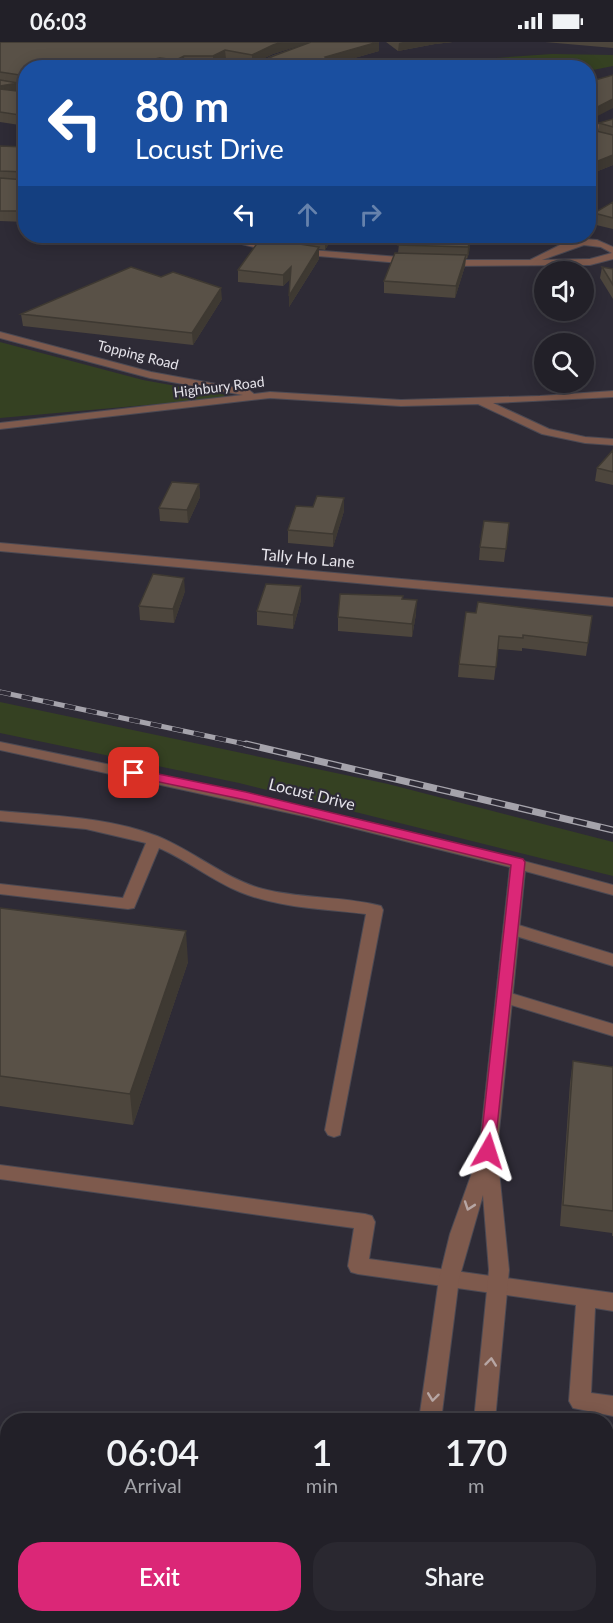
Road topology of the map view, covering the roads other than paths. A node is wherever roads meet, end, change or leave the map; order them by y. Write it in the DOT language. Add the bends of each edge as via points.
graph roads {
  1 [pos="326,42"];
  2 [pos="275,60"];
  3 [pos="0,85"];
  4 [pos="18,87"];
  5 [pos="613,122"];
  6 [pos="596,127"];
  7 [pos="250,243"];
  8 [pos="574,243"];
  9 [pos="596,243"];
  10 [pos="613,251"];
  11 [pos="613,256"];
  12 [pos="528,263"];
  13 [pos="0,335"];
  14 [pos="613,394"];
  15 [pos="270,395"];
  16 [pos="540,399"];
  17 [pos="477,401"];
  18 [pos="527,422"];
  19 [pos="0,426"];
  20 [pos="613,442"];
  21 [pos="0,547"];
  22 [pos="613,602"];
  23 [pos="0,746"];
  24 [pos="0,816"];
  25 [pos="154,841"];
  26 [pos="518,862"];
  27 [pos="0,889"];
  28 [pos="613,890"];
  29 [pos="512,929"];
  30 [pos="613,960"];
  31 [pos="504,997"];
  32 [pos="613,1030"];
  33 [pos="334,1130"];
  34 [pos="488,1151"];
  35 [pos="0,1172"];
  36 [pos="448,1279"];
  37 [pos="499,1286"];
  38 [pos="586,1298"];
  39 [pos="613,1302"];
  40 [pos="613,1406"];
  41 [pos="431,1413"];
  42 [pos="486,1413"];
  1 -- 2 [label="street"];
  3 -- 4 [label="street"];
  5 -- 6 [label="street"];
  7 -- 12 [label="street" via="297,252 428,262"];
  8 -- 12 [label="street"];
  9 -- 10 [label="street"];
  11 -- 12 [label="street" via="602,261"];
  13 -- 15 [label="street, Topping Road" via="150,375"];
  14 -- 16 [label="street, Highbury Road"];
  15 -- 17 [label="street, Highbury Road" via="370,402"];
  15 -- 19 [label="street, Highbury Road"];
  16 -- 17 [label="street, Highbury Road"];
  16 -- 18 [label="street"];
  17 -- 18 [label="street"];
  18 -- 20 [label="street" via="546,432"];
  21 -- 22 [label="street, Tally Ho Lane"];
  23 -- 26 [label="street, Locust Drive" via="246,796"];
  24 -- 25 [label="street" via="88,824"];
  25 -- 27 [label="street" via="128,904"];
  25 -- 33 [label="street" via="228,882 259,893 375,910"];
  26 -- 28 [label="street, Locust Drive"];
  26 -- 29 [label="street"];
  29 -- 30 [label="street"];
  29 -- 31 [label="street"];
  31 -- 32 [label="street"];
  31 -- 34 [label="street"];
  34 -- 36 [label="street, one-way"];
  34 -- 37 [label="street"];
  35 -- 36 [label="street" via="365,1222 358,1266"];
  36 -- 37 [label="street"];
  36 -- 41 [label="street, one-way"];
  37 -- 38 [label="street"];
  42 -- 37 [label="street, one-way"];
  38 -- 39 [label="street"];
  38 -- 40 [label="street" via="580,1401"];
}
